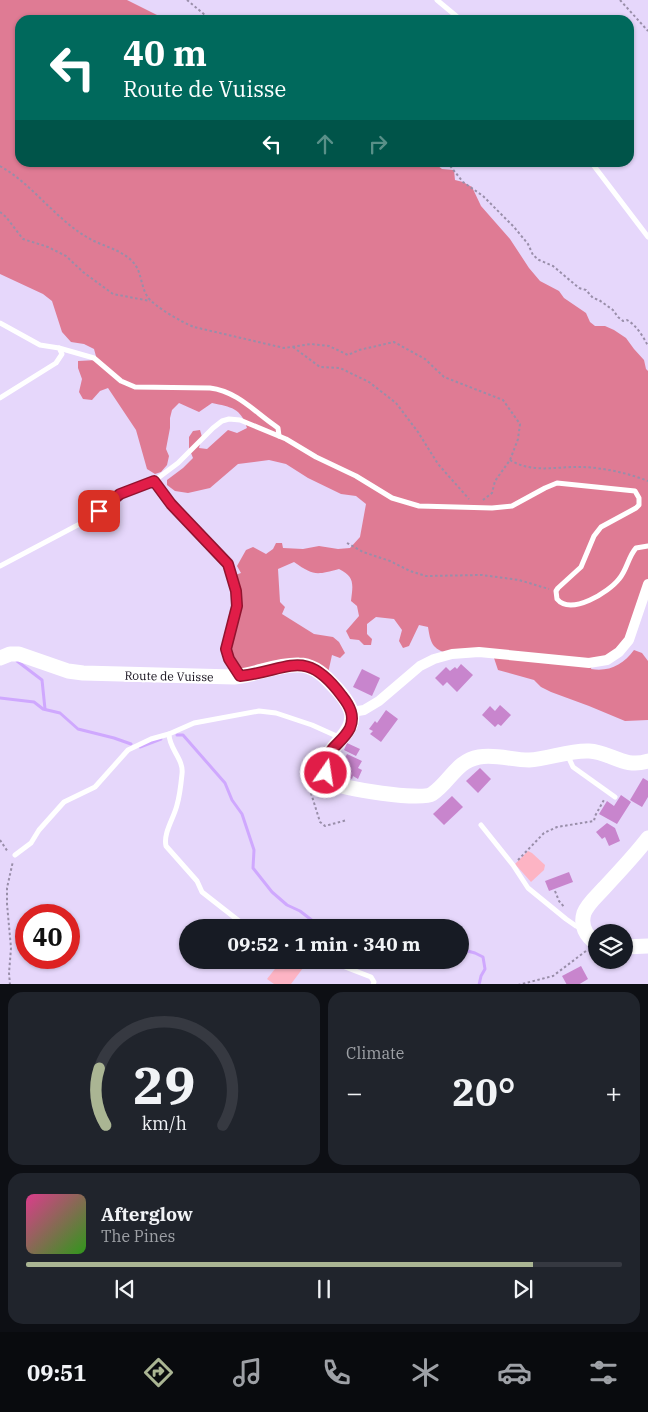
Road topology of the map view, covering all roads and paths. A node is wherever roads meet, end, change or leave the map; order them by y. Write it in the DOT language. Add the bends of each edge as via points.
graph roads {
  1 [pos="187,0"];
  2 [pos="437,0"];
  3 [pos="620,0"];
  4 [pos="205,15"];
  5 [pos="455,15"];
  6 [pos="633,15"];
  7 [pos="634,16"];
  8 [pos="648,32"];
  9 [pos="0,166"];
  10 [pos="451,167"];
  11 [pos="595,167"];
  12 [pos="0,212"];
  13 [pos="648,237"];
  14 [pos="152,302"];
  15 [pos="0,323"];
  16 [pos="648,346"];
  17 [pos="293,347"];
  18 [pos="59,348"];
  19 [pos="0,398"];
  20 [pos="279,436"];
  21 [pos="510,460"];
  22 [pos="154,481"];
  23 [pos="648,481"];
  24 [pos="476,508"];
  25 [pos="347,543"];
  26 [pos="648,546"];
  27 [pos="0,566"];
  28 [pos="648,584"];
  29 [pos="556,591"];
  30 [pos="0,658"];
  31 [pos="240,676"];
  32 [pos="352,712"];
  33 [pos="170,734"];
  34 [pos="342,739"];
  35 [pos="567,754"];
  36 [pos="648,761"];
  37 [pos="329,780"];
  38 [pos="609,792"];
  39 [pos="615,797"];
  40 [pos="347,820"];
  41 [pos="481,825"];
  42 [pos="648,838"];
  43 [pos="0,840"];
  44 [pos="15,855"];
  45 [pos="513,865"];
  46 [pos="555,891"];
  47 [pos="236,919"];
  48 [pos="566,919"];
  49 [pos="584,928"];
  50 [pos="588,936"];
  51 [pos="648,946"];
  52 [pos="633,947"];
  53 [pos="588,949"];
  54 [pos="350,969"];
  55 [pos="10,984"];
  56 [pos="373,984"];
  57 [pos="518,984"];
  1 -- 4 [label="path"];
  2 -- 5 [label="lane"];
  3 -- 6 [label="path"];
  7 -- 8 [label="path"];
  9 -- 14 [label="path" via="75,229 131,260"];
  10 -- 16 [label="path" via="463,182 484,196 514,227 539,260 586,290 622,321 632,323"];
  11 -- 13 [label="lane"];
  12 -- 14 [label="path" via="22,238 66,256 113,294"];
  14 -- 17 [label="path" via="194,327 284,348"];
  15 -- 18 [label="lane" via="40,345"];
  17 -- 21 [label="path" via="329,346 348,355 394,342 425,359 444,377 503,400 520,424"];
  17 -- 24 [label="path" via="320,367 340,368 369,382 396,403 438,464"];
  18 -- 19 [label="lane" via="62,354 56,363"];
  18 -- 20 [label="lane" via="94,358 121,381 135,387 222,390 274,424"];
  20 -- 22 [label="lane" via="240,420 224,421"];
  20 -- 24 [label="lane" via="402,502 427,507"];
  21 -- 23 [label="path" via="539,469 598,468"];
  21 -- 24 [label="path" via="492,493"];
  22 -- 27 [label="lane" via="120,494 91,518"];
  22 -- 31 [label="lane" via="171,504 228,564 237,606 226,649"];
  24 -- 29 [label="lane" via="512,506 557,483 631,490 638,494 636,508 601,527 581,568"];
  25 -- 29 [label="path" via="426,576 482,575 519,580"];
  26 -- 29 [label="lane" via="636,548 618,580 594,598 580,604 564,604 557,599"];
  28 -- 32 [label="street" via="629,640 607,660 589,663 479,652 452,654 434,658 420,666 379,701 364,710"];
  30 -- 31 [label="street, Route de Vuisse" via="20,654 68,671 89,674"];
  31 -- 32 [label="street, Route de Vuisse" via="291,665 307,666 329,681"];
  32 -- 34 [label="street" via="350,726"];
  33 -- 34 [label="lane" via="194,723 259,711 312,725"];
  33 -- 44 [label="lane" via="128,750 95,788 64,802 31,843"];
  33 -- 47 [label="lane" via="183,772 177,804 164,840 166,846 197,881 202,892"];
  34 -- 37 [label="street" via="325,761"];
  35 -- 36 [label="street" via="592,752 628,763"];
  35 -- 37 [label="street" via="530,760 492,756 471,759 426,796 347,788"];
  35 -- 38 [label="lane" via="573,767"];
  37 -- 40 [label="path" via="311,793 320,822 325,826"];
  38 -- 39 [label="lane"];
  38 -- 45 [label="path" via="594,821 544,832"];
  41 -- 45 [label="lane"];
  42 -- 49 [label="street" via="588,906"];
  43 -- 44 [label="path" via="9,854"];
  44 -- 55 [label="path" via="7,888"];
  45 -- 48 [label="lane" via="528,888"];
  46 -- 48 [label="path" via="567,913"];
  48 -- 49 [label="lane"];
  49 -- 50 [label="street"];
  51 -- 52 [label="street"];
  53 -- 57 [label="path" via="553,976"];
  54 -- 56 [label="lane" via="371,977"];
}
